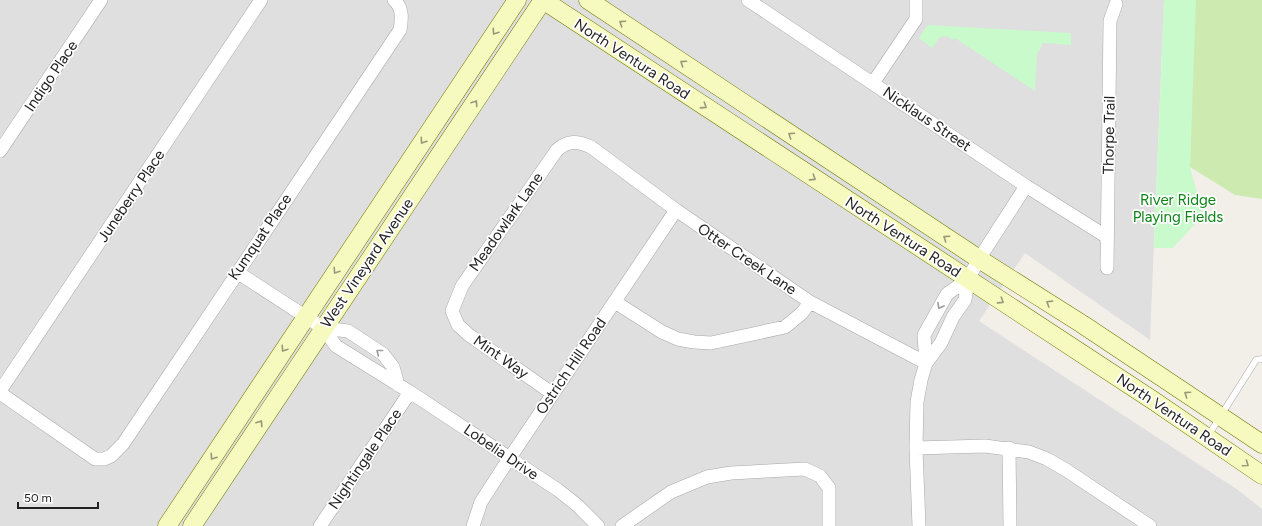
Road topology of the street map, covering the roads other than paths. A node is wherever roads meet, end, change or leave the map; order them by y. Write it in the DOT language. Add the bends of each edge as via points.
graph roads {
  1 [pos="261,0"];
  2 [pos="394,0"];
  3 [pos="517,0"];
  4 [pos="543,0"];
  5 [pos="588,0"];
  6 [pos="748,0"];
  7 [pos="916,0"];
  8 [pos="99,1"];
  9 [pos="1116,4"];
  10 [pos="873,83"];
  11 [pos="576,142"];
  12 [pos="0,151"];
  13 [pos="1026,186"];
  14 [pos="676,210"];
  15 [pos="1107,237"];
  16 [pos="979,259"];
  17 [pos="1107,268"];
  18 [pos="237,272"];
  19 [pos="968,280"];
  20 [pos="615,302"];
  21 [pos="810,302"];
  22 [pos="306,316"];
  23 [pos="453,316"];
  24 [pos="323,328"];
  25 [pos="1262,359"];
  26 [pos="926,363"];
  27 [pos="398,385"];
  28 [pos="0,392"];
  29 [pos="410,392"];
  30 [pos="553,394"];
  31 [pos="1220,416"];
  32 [pos="1207,437"];
  33 [pos="1262,444"];
  34 [pos="916,448"];
  35 [pos="1009,448"];
  36 [pos="511,457"];
  37 [pos="1262,475"];
  38 [pos="167,526"];
  39 [pos="192,526"];
  40 [pos="320,526"];
  41 [pos="473,526"];
  42 [pos="598,526"];
  43 [pos="622,526"];
  44 [pos="830,526"];
  45 [pos="919,526"];
  46 [pos="1010,526"];
  47 [pos="1150,526"];
  1 -- 28 [label="street, Juneberry Place"];
  2 -- 18 [label="street, Kumquat Place" via="402,13 400,30"];
  3 -- 22 [label="main road, West Vineyard Avenue, one-way"];
  4 -- 19 [label="main road, North Ventura Road, one-way"];
  24 -- 4 [label="main road, West Vineyard Avenue, one-way"];
  16 -- 5 [label="main road, North Ventura Road, one-way"];
  6 -- 10 [label="street, Nicklaus Street"];
  7 -- 10 [label="street" via="916,19"];
  8 -- 12 [label="street, Indigo Place"];
  9 -- 15 [label="street, Thorpe Trail" via="1110,21"];
  10 -- 13 [label="street, Nicklaus Street"];
  11 -- 14 [label="street, Otter Creek Lane" via="591,147"];
  11 -- 23 [label="street, Meadowlark Lane" via="562,145 557,150 462,286 452,311"];
  13 -- 15 [label="street, Nicklaus Street"];
  13 -- 16 [label="street"];
  14 -- 20 [label="street, Ostrich Hill Road"];
  14 -- 21 [label="street, Otter Creek Lane"];
  15 -- 17 [label="street, Thorpe Trail"];
  16 -- 19 [label="street"];
  31 -- 16 [label="main road, North Ventura Road, one-way"];
  18 -- 22 [label="street, Lobelia Drive"];
  18 -- 28 [label="street, Kumquat Place" via="144,414 116,452 104,459 94,459"];
  19 -- 26 [label="street" via="965,300 953,317 941,343"];
  19 -- 26 [label="street, one-way" via="947,294 924,335"];
  19 -- 32 [label="main road, North Ventura Road, one-way"];
  20 -- 21 [label="street" via="662,332 678,339 711,343 784,327 795,320"];
  20 -- 30 [label="street, Ostrich Hill Road"];
  21 -- 26 [label="street, Otter Creek Lane"];
  22 -- 24 [label="street, Lobelia Drive"];
  22 -- 38 [label="main road, West Vineyard Avenue, one-way"];
  23 -- 30 [label="street, Mint Way" via="469,335"];
  24 -- 27 [label="street, Lobelia Drive" via="336,346"];
  27 -- 24 [label="street, Lobelia Drive, one-way" via="393,367 383,354 348,331"];
  39 -- 24 [label="main road, West Vineyard Avenue, one-way"];
  25 -- 31 [label="lane" via="1256,360"];
  26 -- 34 [label="street" via="920,380 917,402"];
  27 -- 29 [label="street, Lobelia Drive"];
  29 -- 36 [label="street, Lobelia Drive"];
  29 -- 40 [label="street, Nightingale Place"];
  30 -- 36 [label="street, Ostrich Hill Road"];
  31 -- 32 [label="lane"];
  31 -- 33 [label="main road, North Ventura Road"];
  32 -- 37 [label="main road, North Ventura Road, one-way"];
  34 -- 35 [label="street"];
  34 -- 45 [label="street"];
  35 -- 46 [label="street"];
  35 -- 47 [label="street" via="1029,452 1060,466"];
  36 -- 41 [label="street, Ostrich Hill Road" via="481,502"];
  36 -- 42 [label="street, Lobelia Drive" via="578,504"];
  43 -- 44 [label="street" via="671,492 707,477 731,473 805,469 820,476 829,488"];
}
